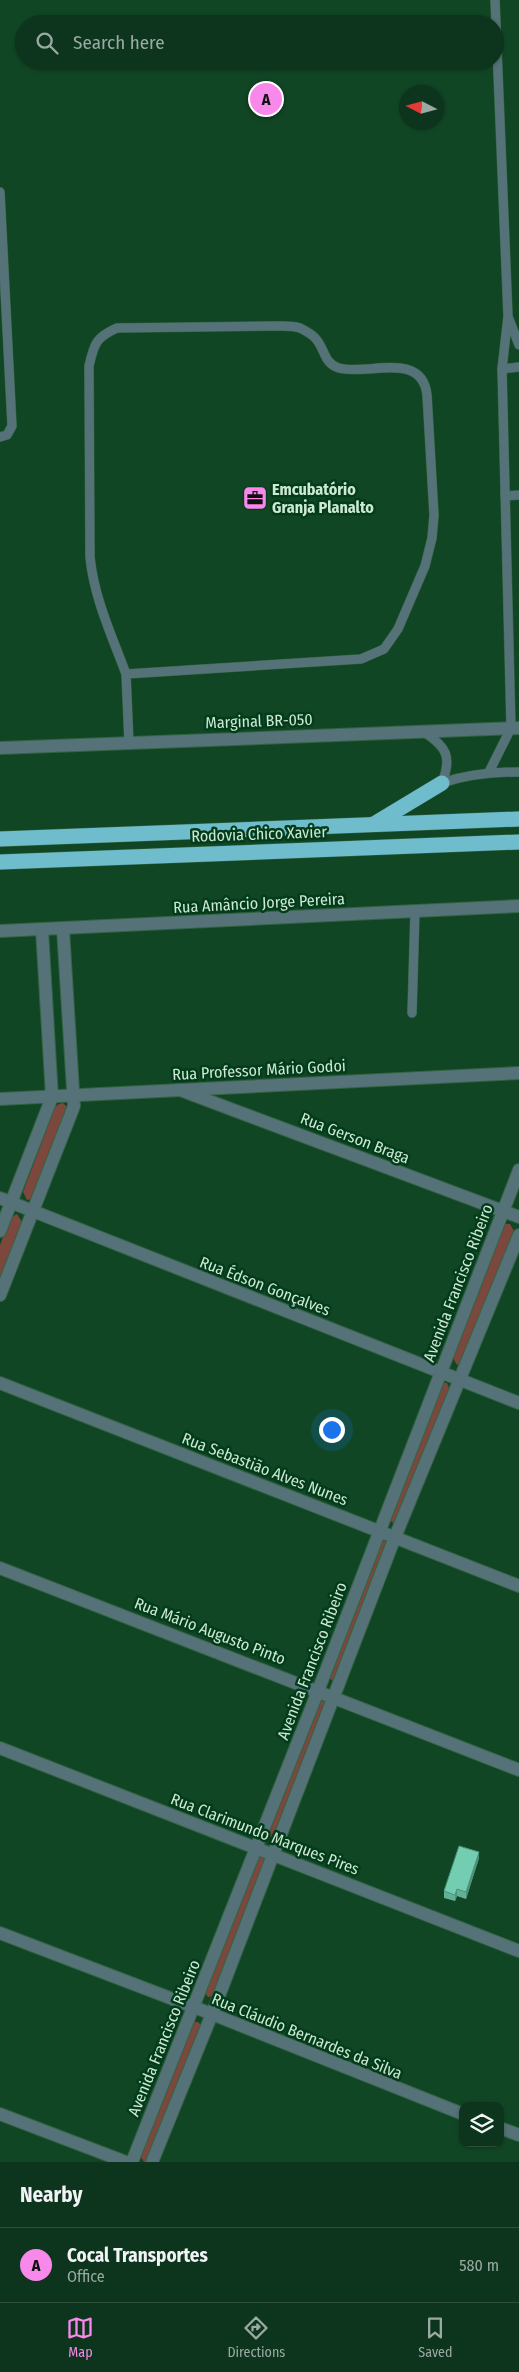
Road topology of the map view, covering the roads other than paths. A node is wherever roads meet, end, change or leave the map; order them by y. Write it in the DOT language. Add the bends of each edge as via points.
graph roads {
  1 [pos="495,0"];
  2 [pos="496,15"];
  3 [pos="498,70"];
  4 [pos="0,192"];
  5 [pos="2,272"];
  6 [pos="508,316"];
  7 [pos="519,345"];
  8 [pos="519,367"];
  9 [pos="502,369"];
  10 [pos="0,437"];
  11 [pos="519,495"];
  12 [pos="505,496"];
  13 [pos="126,674"];
  14 [pos="515,677"];
  15 [pos="515,728"];
  16 [pos="422,732"];
  17 [pos="129,743"];
  18 [pos="0,748"];
  19 [pos="489,772"];
  20 [pos="519,772"];
  21 [pos="442,783"];
  22 [pos="519,819"];
  23 [pos="373,824"];
  24 [pos="0,839"];
  25 [pos="519,842"];
  26 [pos="0,862"];
  27 [pos="519,906"];
  28 [pos="415,911"];
  29 [pos="62,929"];
  30 [pos="42,930"];
  31 [pos="0,931"];
  32 [pos="412,1012"];
  33 [pos="519,1073"];
  34 [pos="180,1090"];
  35 [pos="75,1096"];
  36 [pos="52,1097"];
  37 [pos="0,1099"];
  38 [pos="519,1170"];
  39 [pos="5,1200"];
  40 [pos="502,1211"];
  41 [pos="32,1212"];
  42 [pos="519,1218"];
  43 [pos="0,1231"];
  44 [pos="519,1235"];
  45 [pos="0,1295"];
  46 [pos="441,1372"];
  47 [pos="461,1380"];
  48 [pos="0,1383"];
  49 [pos="519,1403"];
  50 [pos="379,1531"];
  51 [pos="395,1537"];
  52 [pos="0,1568"];
  53 [pos="519,1586"];
  54 [pos="318,1691"];
  55 [pos="334,1698"];
  56 [pos="0,1748"];
  57 [pos="519,1770"];
  58 [pos="255,1848"];
  59 [pos="272,1855"];
  60 [pos="0,1933"];
  61 [pos="519,1951"];
  62 [pos="194,2008"];
  63 [pos="212,2014"];
  64 [pos="459,2112"];
  65 [pos="0,2114"];
  66 [pos="504,2129"];
  67 [pos="519,2135"];
  68 [pos="126,2162"];
  69 [pos="132,2162"];
  70 [pos="152,2162"];
  1 -- 2 [label="lane"];
  3 -- 6 [label="lane"];
  4 -- 5 [label="lane"];
  5 -- 10 [label="lane" via="12,426 7,435"];
  6 -- 7 [label="lane"];
  6 -- 9 [label="lane"];
  8 -- 9 [label="lane"];
  9 -- 12 [label="lane"];
  11 -- 12 [label="lane"];
  12 -- 14 [label="lane"];
  13 -- 13 [label="lane" via="361,659 384,648 398,630 425,566 432,538 434,515 427,395 421,377 401,368 337,368 327,361 316,338 299,327 117,328 102,335 93,348 89,366 90,557 92,577"];
  13 -- 17 [label="lane"];
  14 -- 15 [label="lane"];
  15 -- 16 [label="street, Marginal BR-050"];
  15 -- 19 [label="lane"];
  16 -- 17 [label="street, Marginal BR-050"];
  16 -- 21 [label="lane" via="445,750 447,769"];
  17 -- 18 [label="street, Marginal BR-050"];
  19 -- 20 [label="lane"];
  19 -- 21 [label="lane"];
  21 -- 23 [label="highway"];
  22 -- 23 [label="highway, Rodovia Chico Xavier"];
  23 -- 24 [label="highway, Rodovia Chico Xavier"];
  25 -- 26 [label="highway, Rodovia Chico Xavier"];
  27 -- 28 [label="street, Rua Amâncio Jorge Pereira"];
  28 -- 29 [label="street, Rua Amâncio Jorge Pereira"];
  28 -- 32 [label="lane"];
  29 -- 30 [label="street, Rua Amâncio Jorge Pereira"];
  29 -- 35 [label="street"];
  30 -- 31 [label="street, Rua Amâncio Jorge Pereira"];
  30 -- 36 [label="street"];
  33 -- 34 [label="street, Rua Professor Mário Godoi"];
  34 -- 35 [label="street, Rua Professor Mário Godoi"];
  34 -- 40 [label="street, Rua Gerson Braga"];
  35 -- 36 [label="street, Rua Professor Mário Godoi"];
  35 -- 41 [label="street" via="73,1114"];
  36 -- 37 [label="street, Rua Professor Mário Godoi"];
  36 -- 39 [label="street"];
  38 -- 40 [label="street, Avenida Francisco Ribeiro"];
  39 -- 41 [label="street, Rua Édson Gonçalves"];
  39 -- 43 [label="street"];
  40 -- 42 [label="street, Rua Gerson Braga"];
  40 -- 46 [label="street, Avenida Francisco Ribeiro"];
  41 -- 45 [label="street"];
  41 -- 46 [label="street, Rua Édson Gonçalves"];
  44 -- 47 [label="street, Avenida Francisco Ribeiro"];
  46 -- 47 [label="street, Rua Édson Gonçalves"];
  46 -- 50 [label="street, Avenida Francisco Ribeiro"];
  47 -- 49 [label="street, Rua Édson Gonçalves"];
  47 -- 51 [label="street, Avenida Francisco Ribeiro"];
  48 -- 50 [label="street, Rua Sebastião Alves Nunes"];
  50 -- 51 [label="street, Rua Sebastião Alves Nunes"];
  50 -- 54 [label="street, Avenida Francisco Ribeiro"];
  51 -- 53 [label="street, Rua Sebastião Alves Nunes"];
  51 -- 55 [label="street, Avenida Francisco Ribeiro"];
  52 -- 54 [label="street, Rua Mário Augusto Pinto"];
  54 -- 55 [label="street, Rua Mário Augusto Pinto"];
  54 -- 58 [label="street, Avenida Francisco Ribeiro"];
  55 -- 57 [label="street, Rua Mário Augusto Pinto"];
  55 -- 59 [label="street, Avenida Francisco Ribeiro"];
  56 -- 58 [label="street, Rua Clarimundo Marques Pires"];
  58 -- 59 [label="street, Rua Clarimundo Marques Pires"];
  58 -- 62 [label="street, Avenida Francisco Ribeiro"];
  59 -- 61 [label="street, Rua Clarimundo Marques Pires"];
  59 -- 63 [label="street, Avenida Francisco Ribeiro"];
  60 -- 62 [label="street, Rua Cláudio Bernardes da Silva"];
  62 -- 63 [label="street, Rua Cláudio Bernardes da Silva"];
  62 -- 69 [label="street, Avenida Francisco Ribeiro"];
  63 -- 64 [label="street, Rua Cláudio Bernardes da Silva"];
  63 -- 70 [label="street, Avenida Francisco Ribeiro"];
  65 -- 68 [label="street"];
  66 -- 67 [label="street"];
}
